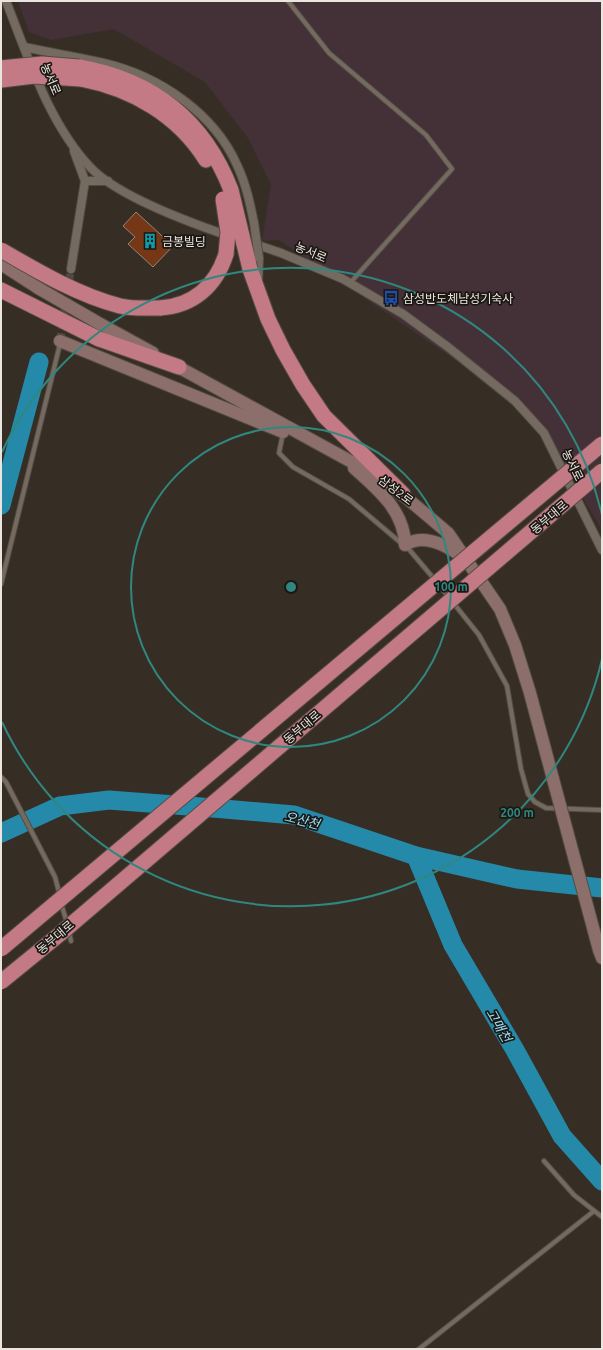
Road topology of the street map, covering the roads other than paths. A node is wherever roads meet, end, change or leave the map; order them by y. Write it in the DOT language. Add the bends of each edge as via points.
graph roads {
  1 [pos="6,1"];
  2 [pos="288,1"];
  3 [pos="24,47"];
  4 [pos="1,68"];
  5 [pos="80,73"];
  6 [pos="1,80"];
  7 [pos="72,145"];
  8 [pos="85,181"];
  9 [pos="108,181"];
  10 [pos="226,190"];
  11 [pos="1,250"];
  12 [pos="255,263"];
  13 [pos="1,264"];
  14 [pos="71,270"];
  15 [pos="350,283"];
  16 [pos="1,290"];
  17 [pos="100,332"];
  18 [pos="60,341"];
  19 [pos="179,367"];
  20 [pos="283,431"];
  21 [pos="602,444"];
  22 [pos="339,454"];
  23 [pos="602,471"];
  24 [pos="403,494"];
  25 [pos="405,545"];
  26 [pos="602,550"];
  27 [pos="469,562"];
  28 [pos="1,584"];
  29 [pos="1,777"];
  30 [pos="602,810"];
  31 [pos="71,941"];
  32 [pos="1,949"];
  33 [pos="601,954"];
  34 [pos="1,982"];
  35 [pos="544,1161"];
  36 [pos="594,1211"];
  37 [pos="602,1217"];
  38 [pos="419,1349"];
  1 -- 3 [label="street, 농서로"];
  2 -- 15 [label="lane" via="329,53 426,136 452,169"];
  3 -- 7 [label="street, 농서로" via="54,116"];
  3 -- 12 [label="street, bridge" via="104,63 140,75 185,101 216,132 237,165 249,197 254,223"];
  4 -- 5 [label="highway, bridge" via="42,64"];
  5 -- 6 [label="highway, bridge"];
  5 -- 10 [label="highway" via="112,75 133,82 171,105 206,141 224,173"];
  7 -- 8 [label="street"];
  7 -- 9 [label="street, 농서로" via="92,169"];
  8 -- 9 [label="street"];
  8 -- 14 [label="street"];
  9 -- 15 [label="street, 농서로" via="146,203 210,230 281,253"];
  10 -- 11 [label="highway, bridge" via="226,254 219,273 200,293 175,307 122,306 42,274"];
  10 -- 12 [label="highway, bridge"];
  12 -- 24 [label="highway" via="258,293 283,350 303,385 324,416"];
  13 -- 17 [label="main road, bridge"];
  15 -- 26 [label="street, 농서로" via="403,314 515,401 544,433"];
  16 -- 17 [label="highway, bridge" via="33,306"];
  17 -- 19 [label="highway"];
  18 -- 20 [label="main road"];
  18 -- 28 [label="lane"];
  19 -- 22 [label="main road, 삼성2로"];
  20 -- 22 [label="main road"];
  20 -- 25 [label="lane" via="279,453 293,467 349,500"];
  21 -- 32 [label="highway, 동부대로, bridge"];
  22 -- 24 [label="main road, 삼성2로" via="374,473"];
  22 -- 25 [label="main road" via="382,494 395,510 402,522"];
  23 -- 34 [label="highway, 동부대로, bridge"];
  24 -- 27 [label="main road, 삼성2로" via="448,533"];
  25 -- 27 [label="main road" via="422,540 434,542 451,549"];
  25 -- 30 [label="lane" via="479,635 506,686 528,794 535,802 546,808"];
  27 -- 33 [label="main road, 삼성2로, bridge" via="500,609 515,645"];
  29 -- 31 [label="lane" via="6,782 54,877"];
  35 -- 36 [label="lane" via="570,1190"];
  36 -- 37 [label="lane"];
  36 -- 38 [label="lane"];
}
